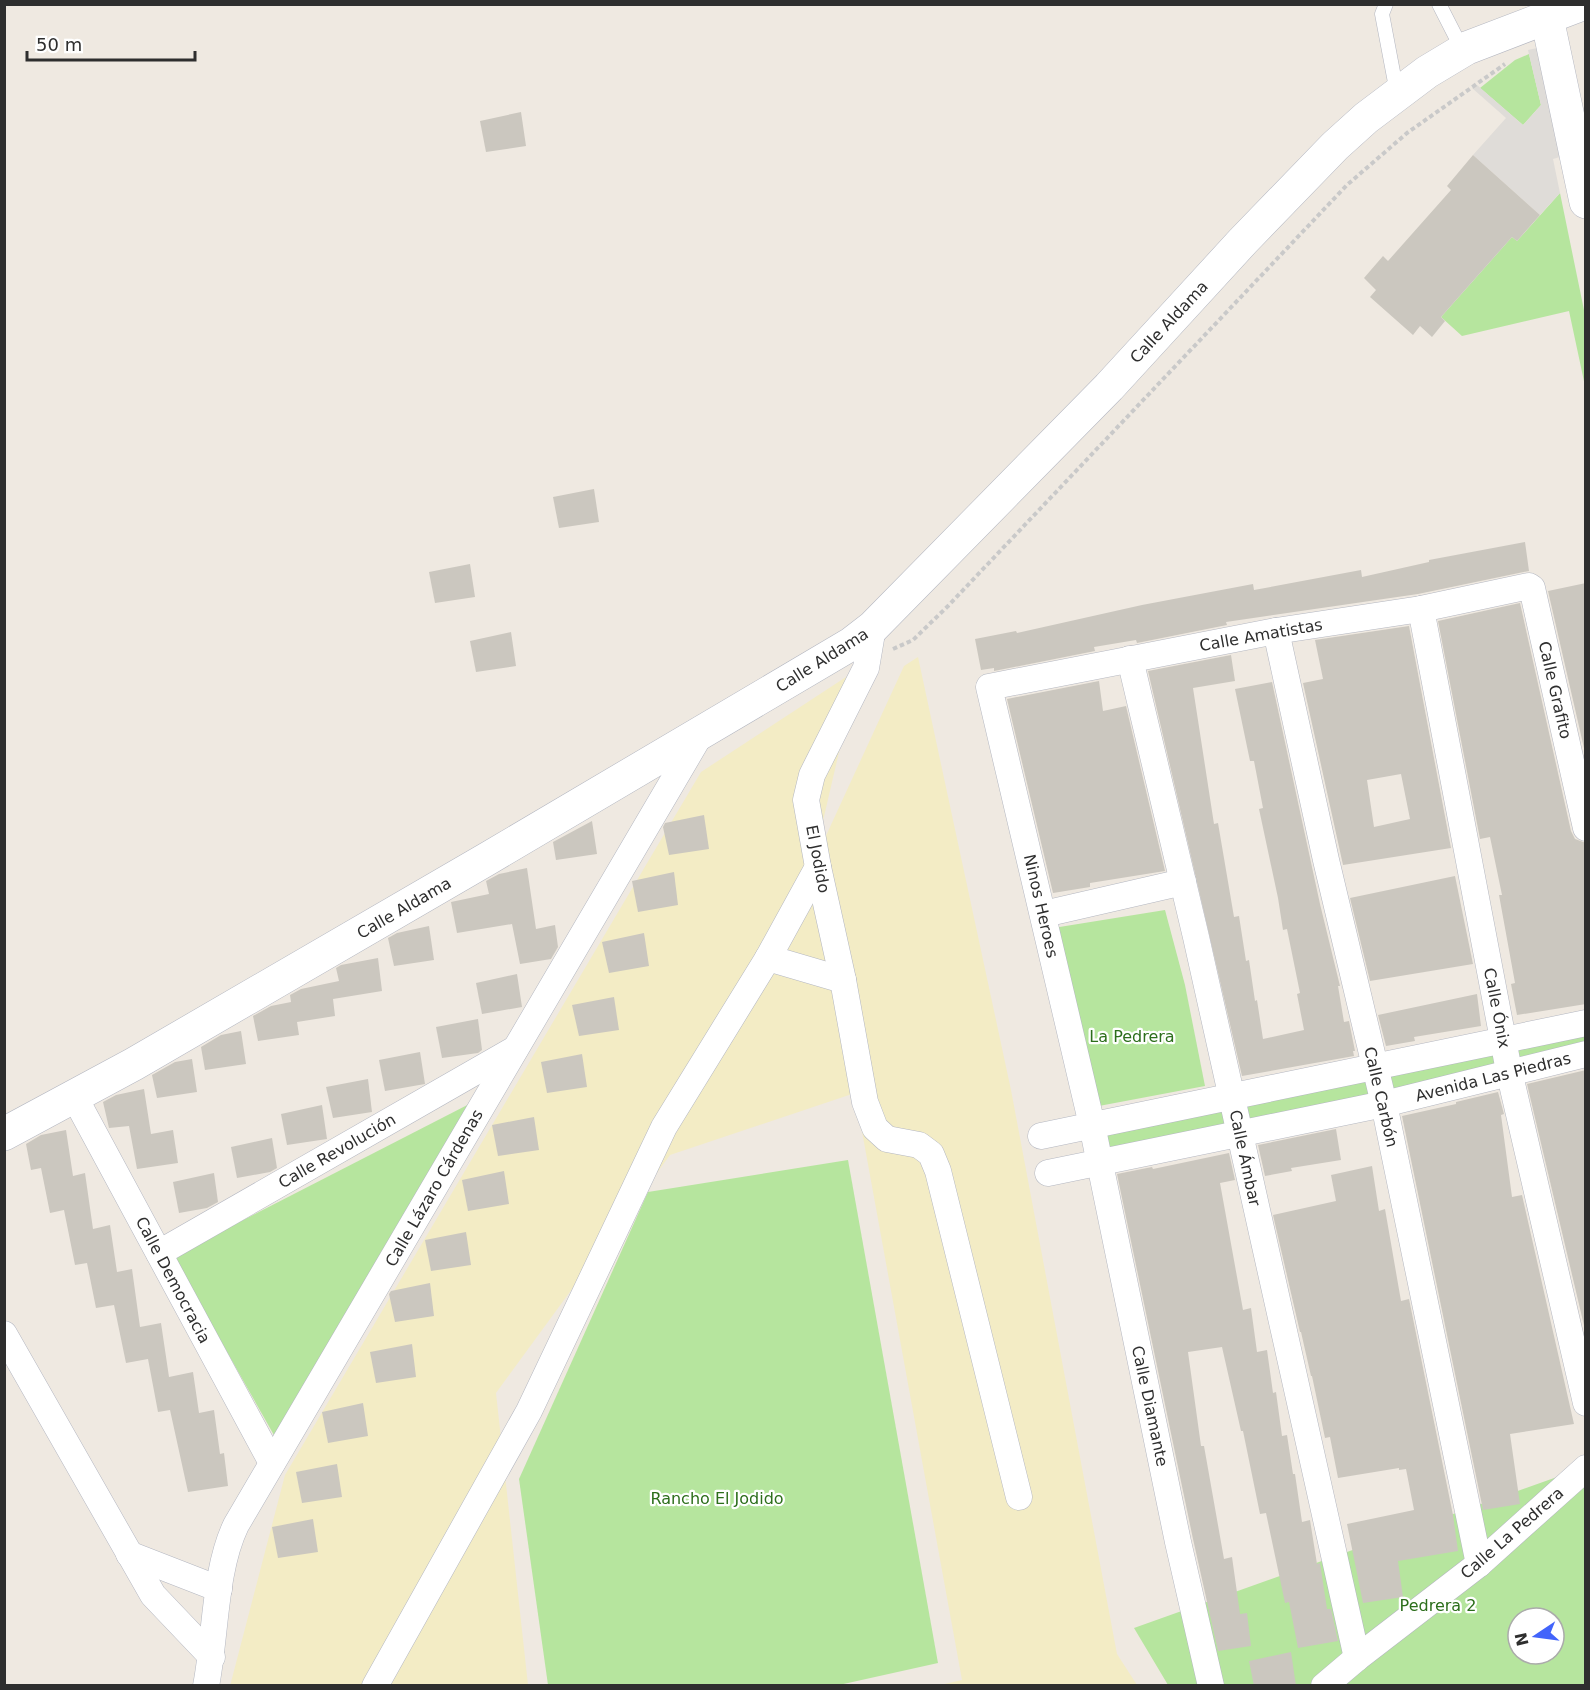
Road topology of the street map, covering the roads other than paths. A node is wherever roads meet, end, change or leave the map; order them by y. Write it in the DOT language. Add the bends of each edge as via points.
graph roads {
  1 [pos="1386,4"];
  2 [pos="1439,4"];
  3 [pos="1561,9"];
  4 [pos="1463,51"];
  5 [pos="1397,93"];
  6 [pos="1586,105"];
  7 [pos="1586,202"];
  8 [pos="1532,588"];
  9 [pos="1421,609"];
  10 [pos="873,627"];
  11 [pos="1276,631"];
  12 [pos="1130,659"];
  13 [pos="989,687"];
  14 [pos="700,735"];
  15 [pos="1586,828"];
  16 [pos="818,867"];
  17 [pos="1183,882"];
  18 [pos="1044,914"];
  19 [pos="768,958"];
  20 [pos="843,980"];
  21 [pos="1586,1023"];
  22 [pos="1503,1041"];
  23 [pos="516,1048"];
  24 [pos="1586,1054"];
  25 [pos="1374,1069"];
  26 [pos="1509,1071"];
  27 [pos="1232,1095"];
  28 [pos="74,1096"];
  29 [pos="1384,1104"];
  30 [pos="1092,1125"];
  31 [pos="4,1134"];
  32 [pos="1239,1134"];
  33 [pos="1041,1136"];
  34 [pos="1100,1163"];
  35 [pos="1048,1173"];
  36 [pos="159,1253"];
  37 [pos="4,1334"];
  38 [pos="1586,1403"];
  39 [pos="272,1463"];
  40 [pos="1586,1468"];
  41 [pos="1019,1497"];
  42 [pos="129,1554"];
  43 [pos="1479,1564"];
  44 [pos="219,1589"];
  45 [pos="212,1657"];
  46 [pos="1357,1658"];
  47 [pos="206,1686"];
  48 [pos="375,1686"];
  49 [pos="1211,1686"];
  50 [pos="1324,1686"];
  1 -- 5 [label="lane" via="1382,14"];
  2 -- 4 [label="lane"];
  3 -- 4 [label="main road, Calle Aldama"];
  3 -- 6 [label="main road"];
  3 -- 7 [label="main road"];
  4 -- 5 [label="main road, Calle Aldama"];
  5 -- 10 [label="main road, Calle Aldama" via="1335,146 1109,387"];
  8 -- 9 [label="street, Calle Amatistas" via="1524,586"];
  8 -- 15 [label="street, Calle Grafito"];
  9 -- 11 [label="street, Calle Amatistas"];
  9 -- 22 [label="street, Calle Ónix"];
  10 -- 14 [label="main road, Calle Aldama"];
  10 -- 16 [label="street, El Jodido" via="866,668 812,775 806,800"];
  11 -- 12 [label="street, Calle Amatistas"];
  11 -- 25 [label="street, Calle Carbón"];
  12 -- 13 [label="street, Calle Amatistas"];
  12 -- 17 [label="street, Calle Ámbar"];
  13 -- 18 [label="street, Ninos Heroes"];
  14 -- 23 [label="street, Calle Lázaro Cárdenas"];
  14 -- 28 [label="main road, Calle Aldama"];
  16 -- 19 [label="street"];
  16 -- 20 [label="street, El Jodido"];
  17 -- 18 [label="street"];
  17 -- 27 [label="street, Calle Ámbar"];
  18 -- 30 [label="street, Ninos Heroes"];
  19 -- 20 [label="street"];
  19 -- 48 [label="street" via="664,1127 530,1411"];
  20 -- 41 [label="street, El Jodido" via="865,1102 875,1128 887,1139 919,1145 931,1154 938,1171"];
  21 -- 22 [label="street, Avenida Las Piedras"];
  22 -- 25 [label="street, Avenida Las Piedras"];
  22 -- 26 [label="street, Calle Ónix"];
  23 -- 36 [label="street, Calle Revolución"];
  23 -- 39 [label="street, Calle Lázaro Cárdenas"];
  24 -- 26 [label="street, Avenida Las Piedras"];
  25 -- 27 [label="street, Avenida Las Piedras"];
  25 -- 29 [label="street, Calle Carbón"];
  26 -- 29 [label="street, Avenida Las Piedras"];
  26 -- 38 [label="street, Calle Ónix"];
  27 -- 30 [label="street, Avenida Las Piedras"];
  27 -- 32 [label="street, Calle Ámbar"];
  28 -- 31 [label="main road, Calle Aldama"];
  28 -- 36 [label="street, Calle Democracia"];
  29 -- 32 [label="street, Avenida Las Piedras"];
  29 -- 43 [label="street, Calle Carbón"];
  30 -- 33 [label="street, Avenida Las Piedras"];
  30 -- 34 [label="street, Calle Diamante"];
  32 -- 34 [label="street, Avenida Las Piedras"];
  32 -- 46 [label="street, Calle Ámbar"];
  34 -- 35 [label="street, Avenida Las Piedras"];
  34 -- 49 [label="street, Calle Diamante"];
  36 -- 39 [label="street, Calle Democracia"];
  37 -- 42 [label="street"];
  39 -- 44 [label="street, Calle Lázaro Cárdenas" via="231,1535"];
  40 -- 43 [label="street, Calle La Pedrera"];
  42 -- 44 [label="street"];
  42 -- 45 [label="street" via="153,1595"];
  43 -- 46 [label="street, Calle La Pedrera"];
  44 -- 45 [label="street, Calle Lázaro Cárdenas"];
  45 -- 47 [label="street, Calle Lázaro Cárdenas"];
  46 -- 50 [label="street, Calle La Pedrera"];
}
